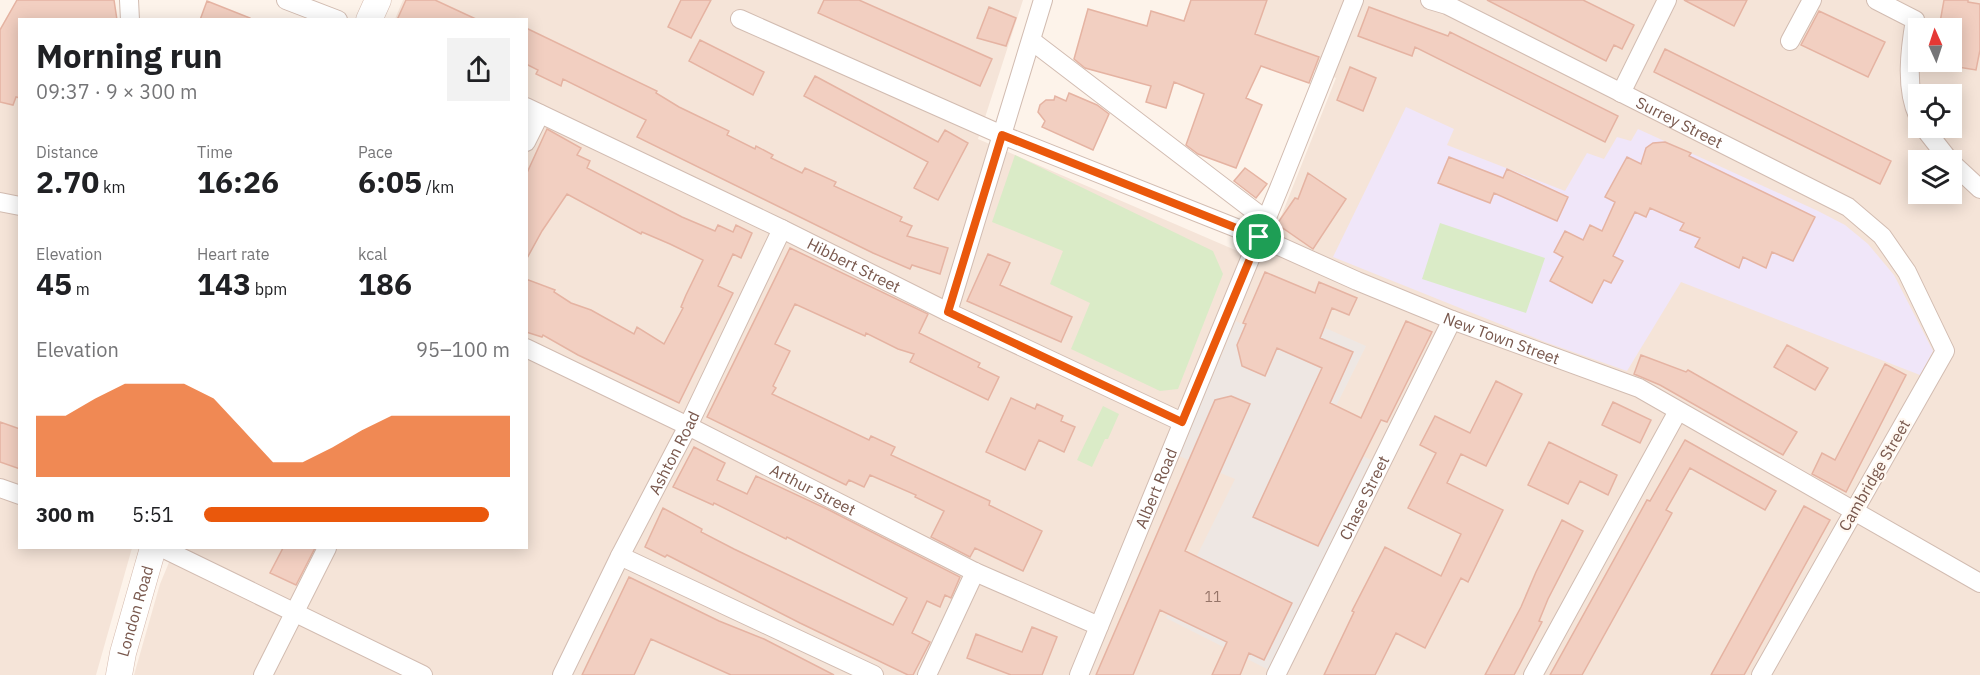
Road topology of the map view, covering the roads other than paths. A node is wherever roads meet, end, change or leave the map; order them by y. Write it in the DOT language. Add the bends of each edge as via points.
graph roads {
  1 [pos="129,0"];
  2 [pos="286,0"];
  3 [pos="378,0"];
  4 [pos="1043,0"];
  5 [pos="1354,0"];
  6 [pos="1430,0"];
  7 [pos="1666,0"];
  8 [pos="1812,0"];
  9 [pos="1876,0"];
  10 [pos="130,18"];
  11 [pos="332,18"];
  12 [pos="370,18"];
  13 [pos="740,19"];
  14 [pos="1032,40"];
  15 [pos="1790,41"];
  16 [pos="1912,84"];
  17 [pos="1621,93"];
  18 [pos="533,110"];
  19 [pos="528,133"];
  20 [pos="1002,135"];
  21 [pos="1932,138"];
  22 [pos="1941,150"];
  23 [pos="1962,172"];
  24 [pos="1980,189"];
  25 [pos="0,202"];
  26 [pos="18,206"];
  27 [pos="1266,220"];
  28 [pos="782,229"];
  29 [pos="1259,237"];
  30 [pos="1907,272"];
  31 [pos="948,312"];
  32 [pos="1452,320"];
  33 [pos="528,349"];
  34 [pos="1678,411"];
  35 [pos="1182,422"];
  36 [pos="688,426"];
  37 [pos="0,488"];
  38 [pos="18,494"];
  39 [pos="1853,512"];
  40 [pos="153,549"];
  41 [pos="164,549"];
  42 [pos="326,549"];
  43 [pos="620,556"];
  44 [pos="975,572"];
  45 [pos="1980,583"];
  46 [pos="295,612"];
  47 [pos="1099,626"];
  48 [pos="119,675"];
  49 [pos="263,675"];
  50 [pos="423,675"];
  51 [pos="562,675"];
  52 [pos="874,675"];
  53 [pos="927,675"];
  54 [pos="1079,675"];
  55 [pos="1276,675"];
  56 [pos="1533,675"];
  57 [pos="1761,675"];
  1 -- 10 [label="street"];
  2 -- 11 [label="street"];
  3 -- 12 [label="street"];
  4 -- 14 [label="street"];
  5 -- 27 [label="street, Albert Road"];
  6 -- 17 [label="street, Surrey Street"];
  7 -- 17 [label="street"];
  8 -- 15 [label="street"];
  9 -- 16 [label="street" via="1915,20 1909,64"];
  13 -- 20 [label="street, New Town Street"];
  14 -- 20 [label="street"];
  14 -- 27 [label="street"];
  17 -- 30 [label="street, Surrey Street" via="1848,207 1882,236"];
  18 -- 19 [label="street"];
  18 -- 28 [label="street, Hibbert Street"];
  20 -- 29 [label="street, New Town Street"];
  20 -- 31 [label="street"];
  21 -- 22 [label="street"];
  23 -- 24 [label="street"];
  25 -- 26 [label="street"];
  27 -- 29 [label="street, Albert Road"];
  28 -- 31 [label="street, Hibbert Street"];
  28 -- 36 [label="street, Ashton Road"];
  29 -- 32 [label="street, New Town Street"];
  29 -- 35 [label="street, Albert Road"];
  30 -- 39 [label="street, Cambridge Street" via="1945,351"];
  31 -- 35 [label="street, Hibbert Street"];
  32 -- 34 [label="street, New Town Street" via="1639,388"];
  32 -- 55 [label="street, Chase Street"];
  33 -- 36 [label="street, Arthur Street"];
  34 -- 39 [label="street, New Town Street"];
  34 -- 56 [label="street"];
  35 -- 47 [label="street, Albert Road"];
  36 -- 43 [label="street, Ashton Road"];
  36 -- 44 [label="street, Arthur Street"];
  37 -- 38 [label="street"];
  39 -- 45 [label="street, New Town Street"];
  39 -- 57 [label="street, Cambridge Street"];
  40 -- 48 [label="street, London Road"];
  41 -- 46 [label="street"];
  42 -- 46 [label="street"];
  43 -- 51 [label="street, Ashton Road"];
  43 -- 52 [label="street"];
  44 -- 47 [label="street, Arthur Street"];
  44 -- 53 [label="street"];
  46 -- 49 [label="street"];
  46 -- 50 [label="street"];
  47 -- 54 [label="street, Albert Road"];
}
